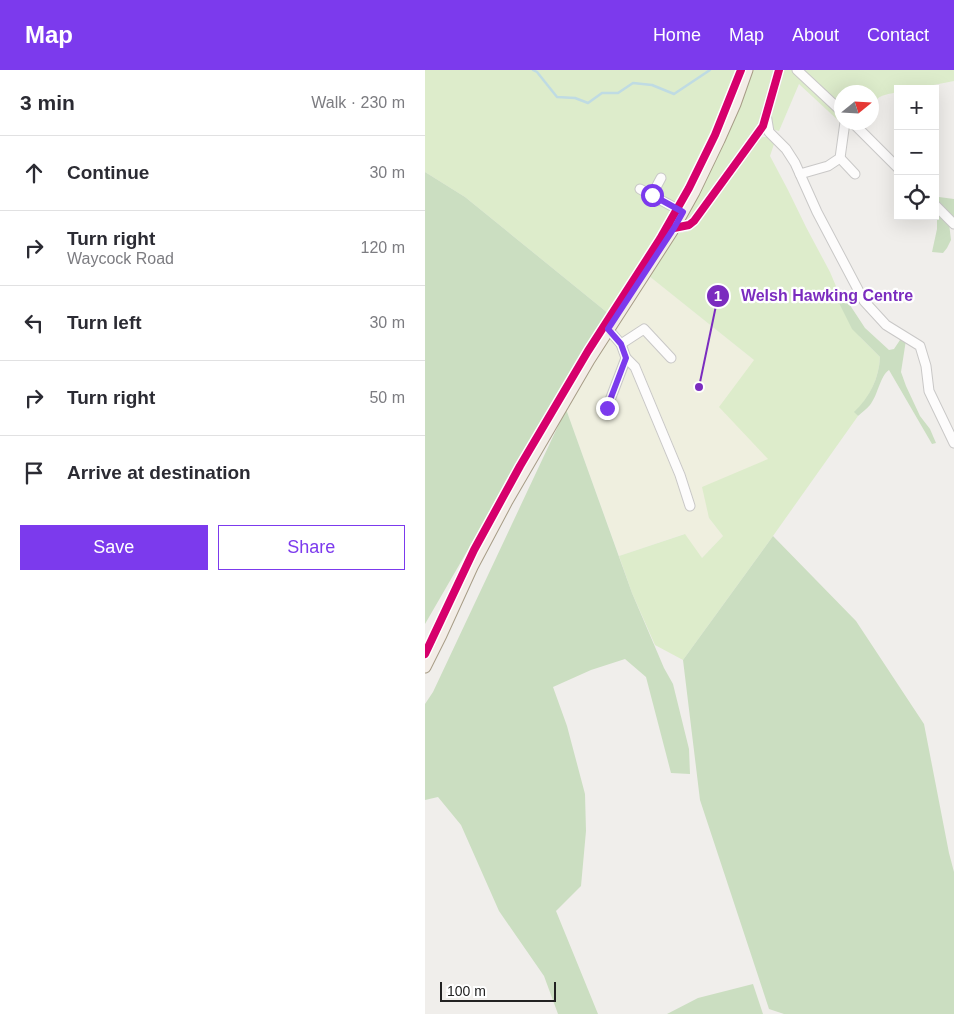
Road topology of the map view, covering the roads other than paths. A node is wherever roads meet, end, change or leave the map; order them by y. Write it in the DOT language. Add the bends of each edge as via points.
graph roads {
  1 [pos="747,70"];
  2 [pos="779,70"];
  3 [pos="797,70"];
  4 [pos="834,105"];
  5 [pos="766,114"];
  6 [pos="844,130"];
  7 [pos="860,130"];
  8 [pos="840,158"];
  9 [pos="894,164"];
  10 [pos="800,174"];
  11 [pos="855,174"];
  12 [pos="661,178"];
  13 [pos="640,189"];
  14 [pos="652,195"];
  15 [pos="939,209"];
  16 [pos="683,212"];
  17 [pos="954,224"];
  18 [pos="674,228"];
  19 [pos="608,329"];
  20 [pos="621,344"];
  21 [pos="626,358"];
  22 [pos="671,358"];
  23 [pos="607,408"];
  24 [pos="954,443"];
  25 [pos="690,506"];
  26 [pos="425,667"];
  1 -- 16 [label="main road" via="719,140"];
  2 -- 5 [label="street"];
  3 -- 4 [label="street"];
  5 -- 10 [label="street" via="769,132 787,149"];
  5 -- 18 [label="street" via="763,126 694,221"];
  6 -- 8 [label="street"];
  7 -- 9 [label="street"];
  8 -- 10 [label="street" via="828,166"];
  8 -- 11 [label="street"];
  10 -- 24 [label="street" via="864,301 886,325 920,346 929,391"];
  12 -- 14 [label="street"];
  13 -- 14 [label="street"];
  14 -- 16 [label="street"];
  15 -- 17 [label="street"];
  16 -- 18 [label="main road"];
  18 -- 19 [label="main road"];
  19 -- 20 [label="street"];
  19 -- 26 [label="main road" via="493,526"];
  20 -- 21 [label="street"];
  20 -- 22 [label="street" via="644,329"];
  21 -- 23 [label="street"];
  21 -- 25 [label="street" via="635,367"];
}
